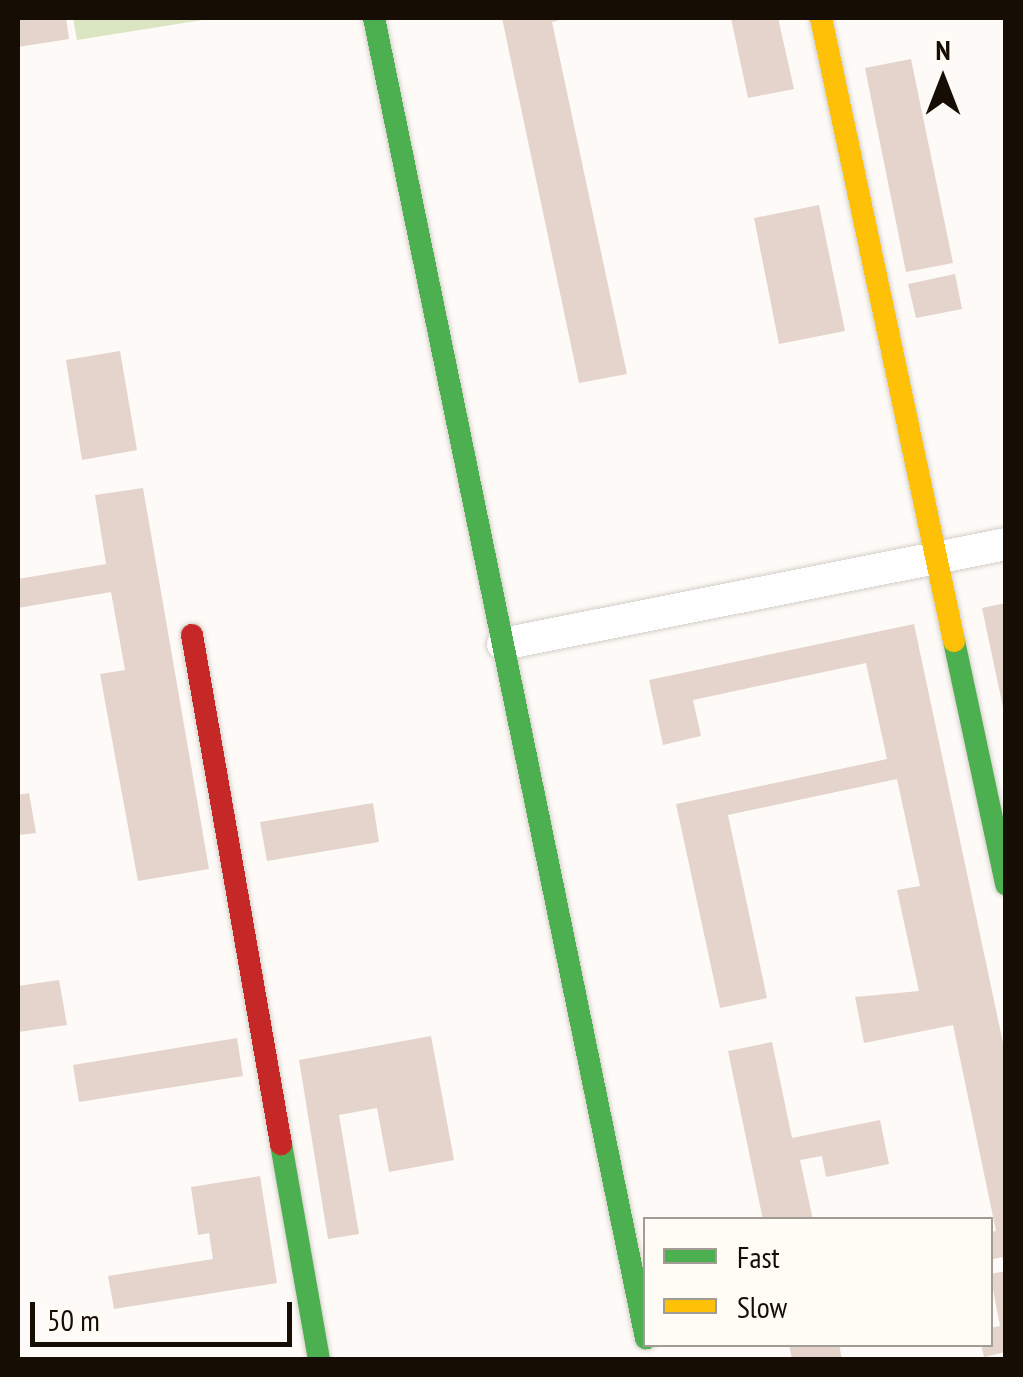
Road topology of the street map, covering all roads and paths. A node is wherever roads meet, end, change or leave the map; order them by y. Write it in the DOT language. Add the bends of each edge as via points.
graph roads {
  1 [pos="374,18"];
  2 [pos="821,18"];
  3 [pos="1006,544"];
  4 [pos="936,557"];
  5 [pos="192,635"];
  6 [pos="502,644"];
  7 [pos="1006,884"];
  8 [pos="643,1326"];
  9 [pos="319,1360"];
  1 -- 6 [label="street"];
  2 -- 4 [label="street"];
  3 -- 4 [label="street"];
  4 -- 6 [label="street"];
  4 -- 7 [label="street"];
  5 -- 9 [label="street"];
  6 -- 8 [label="street"];
}
